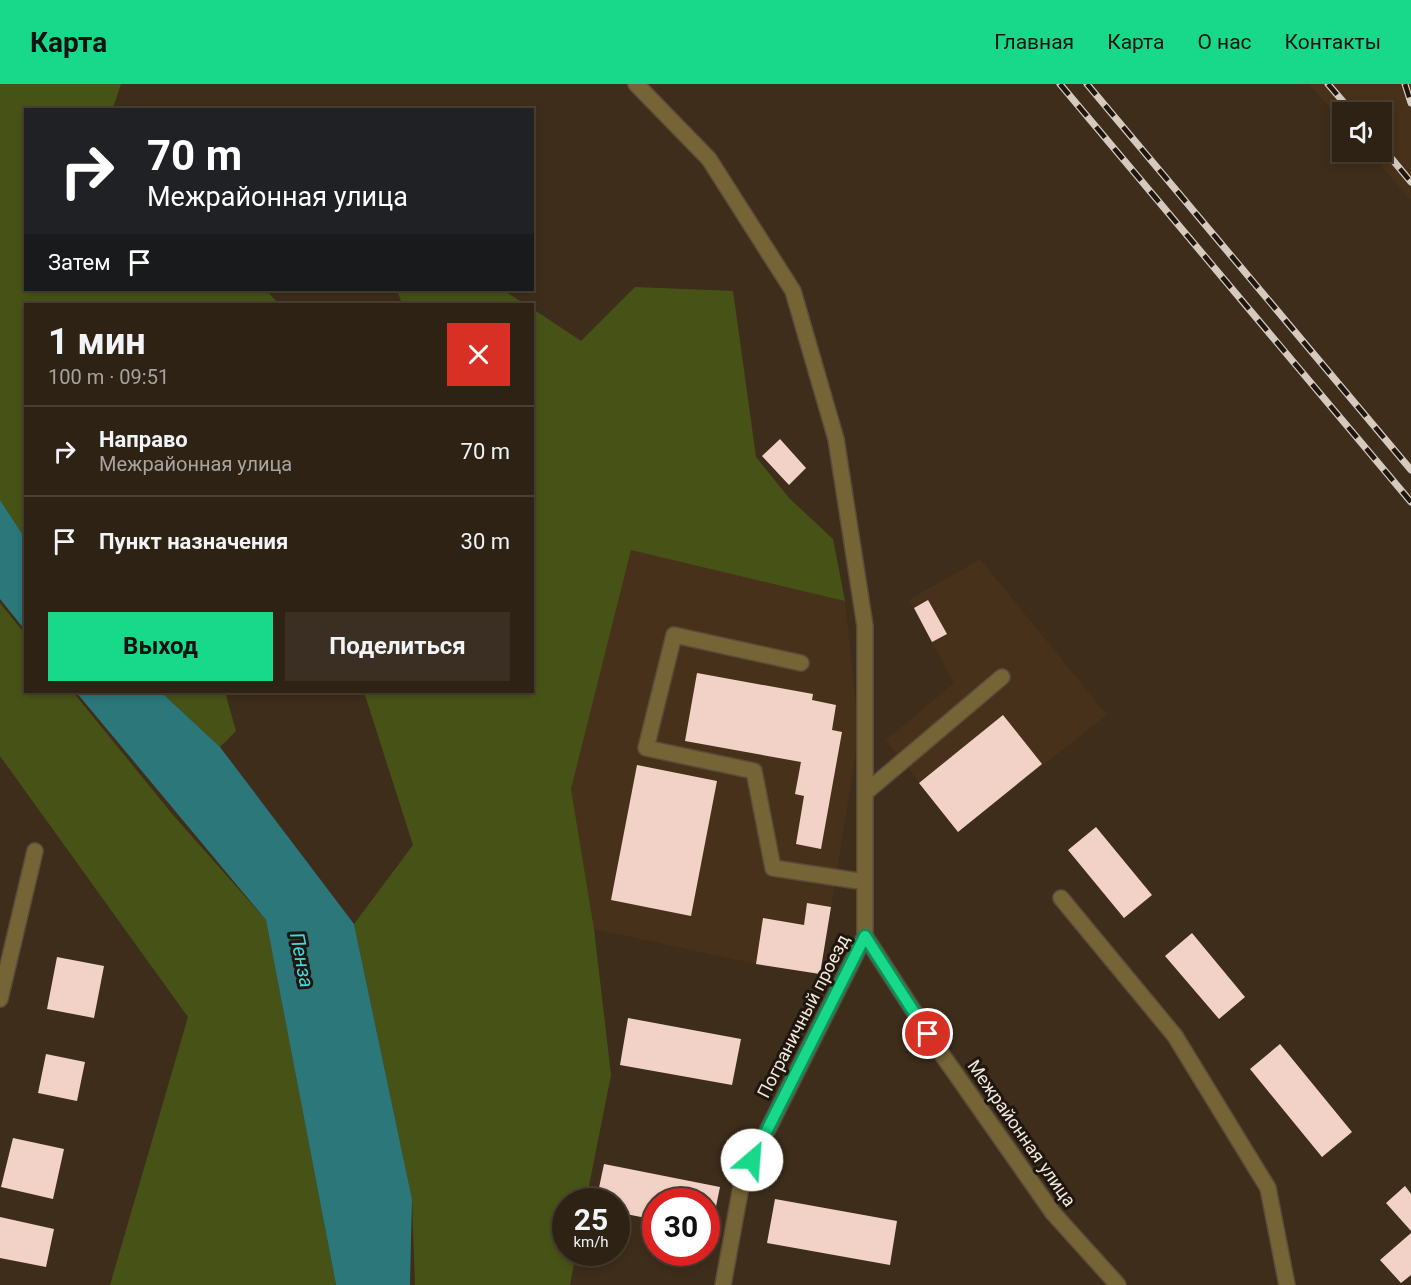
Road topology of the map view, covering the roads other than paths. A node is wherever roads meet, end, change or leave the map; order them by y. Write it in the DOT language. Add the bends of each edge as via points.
graph roads {
  1 [pos="636,84"];
  2 [pos="801,663"];
  3 [pos="1002,677"];
  4 [pos="865,793"];
  5 [pos="35,851"];
  6 [pos="865,882"];
  7 [pos="1061,898"];
  8 [pos="865,936"];
  9 [pos="0,999"];
  10 [pos="723,1285"];
  11 [pos="1118,1285"];
  12 [pos="1287,1285"];
  1 -- 4 [label="street" via="709,159 793,291 836,439 865,626"];
  2 -- 6 [label="street" via="674,635 646,748 754,771 773,868"];
  3 -- 4 [label="street"];
  4 -- 6 [label="street"];
  5 -- 9 [label="street"];
  6 -- 8 [label="street"];
  7 -- 12 [label="street" via="1175,1036 1268,1188"];
  8 -- 10 [label="street, Пограничный проезд" via="742,1181"];
  8 -- 11 [label="street, Межрайонная улица" via="1053,1213"];
}
